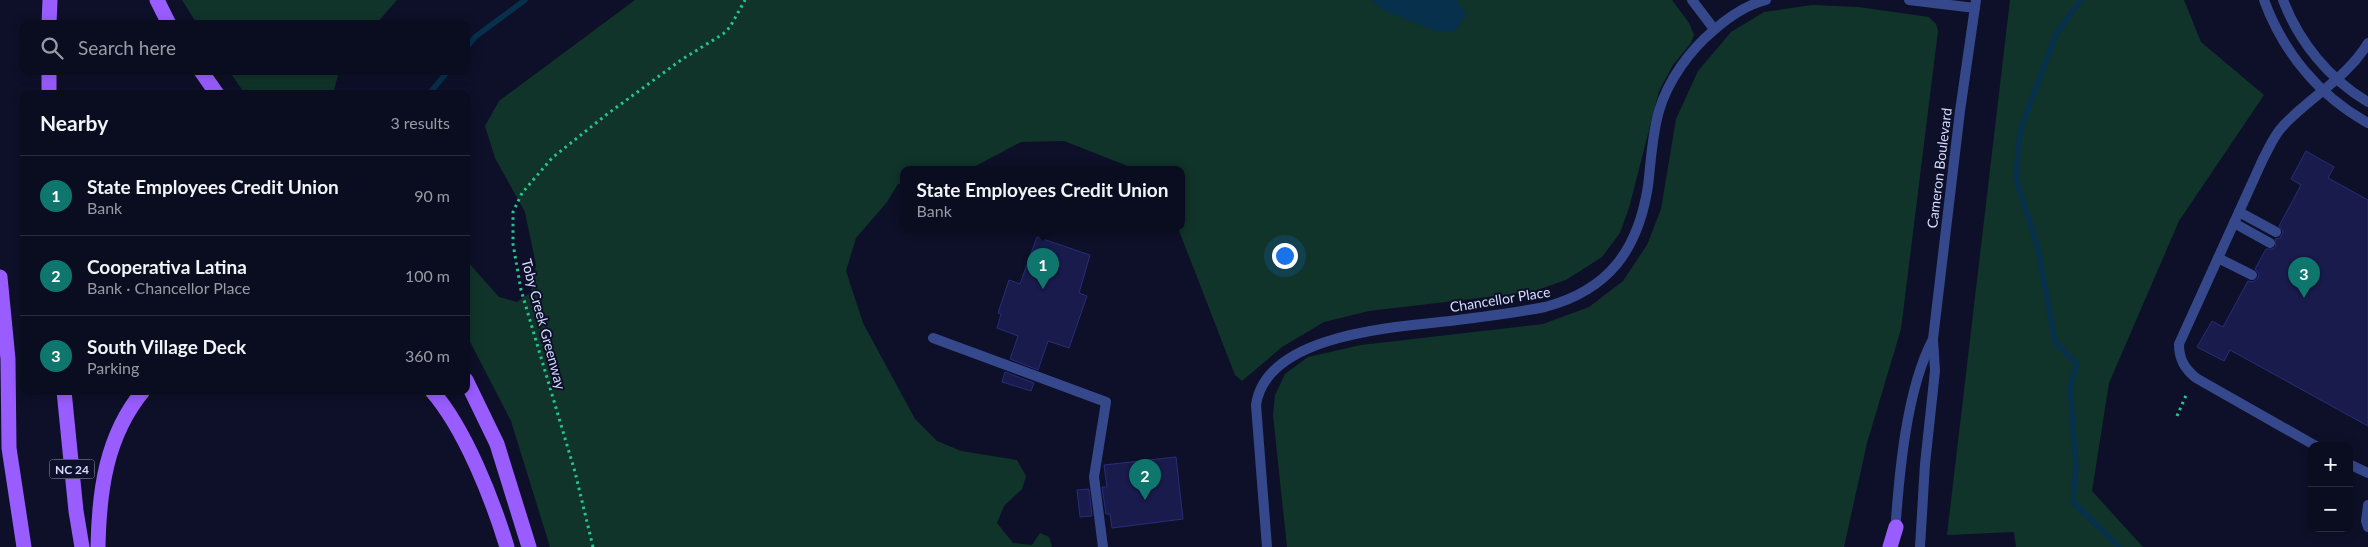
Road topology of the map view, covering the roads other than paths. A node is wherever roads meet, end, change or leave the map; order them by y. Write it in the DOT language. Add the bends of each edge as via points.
graph roads {
  1 [pos="50,0"];
  2 [pos="156,0"];
  3 [pos="1692,0"];
  4 [pos="1766,0"];
  5 [pos="1909,0"];
  6 [pos="2264,0"];
  7 [pos="2283,0"];
  8 [pos="1975,4"];
  9 [pos="49,20"];
  10 [pos="167,20"];
  11 [pos="1714,29"];
  12 [pos="2368,43"];
  13 [pos="49,75"];
  14 [pos="204,75"];
  15 [pos="2337,79"];
  16 [pos="49,90"];
  17 [pos="214,90"];
  18 [pos="2323,91"];
  19 [pos="2368,102"];
  20 [pos="2368,123"];
  21 [pos="2239,212"];
  22 [pos="2234,223"];
  23 [pos="2276,232"];
  24 [pos="2270,243"];
  25 [pos="2218,258"];
  26 [pos="2252,275"];
  27 [pos="0,277"];
  28 [pos="933,338"];
  29 [pos="1933,339"];
  30 [pos="470,388"];
  31 [pos="64,395"];
  32 [pos="140,395"];
  33 [pos="435,395"];
  34 [pos="0,418"];
  35 [pos="2309,442"];
  36 [pos="9,448"];
  37 [pos="2353,466"];
  38 [pos="2368,473"];
  39 [pos="2368,505"];
  40 [pos="1896,527"];
  41 [pos="2368,527"];
  42 [pos="24,547"];
  43 [pos="82,547"];
  44 [pos="98,547"];
  45 [pos="507,547"];
  46 [pos="529,547"];
  47 [pos="1103,547"];
  48 [pos="1267,547"];
  49 [pos="1890,547"];
  50 [pos="1894,547"];
  51 [pos="1920,547"];
  1 -- 9 [label="main road"];
  2 -- 10 [label="main road"];
  3 -- 11 [label="street"];
  4 -- 11 [label="street, Chancellor Place" via="1736,12"];
  5 -- 8 [label="street"];
  6 -- 18 [label="street" via="2286,46"];
  7 -- 15 [label="street" via="2309,48"];
  8 -- 29 [label="street, Cameron Boulevard"];
  11 -- 48 [label="street, Chancellor Place" via="1686,60 1663,99 1646,198 1638,225 1620,261 1603,279 1577,296 1545,307 1341,336 1293,357 1270,375 1259,390 1256,405"];
  12 -- 15 [label="street"];
  13 -- 16 [label="main road"];
  14 -- 17 [label="main road"];
  15 -- 18 [label="street"];
  15 -- 19 [label="street"];
  18 -- 20 [label="street"];
  18 -- 21 [label="street" via="2275,136"];
  21 -- 22 [label="street"];
  21 -- 23 [label="street"];
  22 -- 24 [label="street"];
  22 -- 25 [label="street"];
  25 -- 26 [label="street"];
  25 -- 35 [label="street" via="2182,336 2179,352 2184,365 2200,381"];
  27 -- 36 [label="main road" via="8,359"];
  28 -- 47 [label="street" via="1106,402 1094,477"];
  29 -- 40 [label="street, Cameron Boulevard" via="1916,386"];
  29 -- 51 [label="street, Cameron Boulevard" via="1935,370"];
  30 -- 46 [label="main road" via="498,444"];
  31 -- 43 [label="main road, NC 24"];
  32 -- 44 [label="main road" via="122,424 104,472"];
  33 -- 45 [label="main road" via="470,451"];
  34 -- 36 [label="main road"];
  36 -- 42 [label="main road"];
  37 -- 38 [label="street"];
  39 -- 41 [label="street"];
  40 -- 49 [label="main road"];
  40 -- 50 [label="street, Cameron Boulevard"];
}
